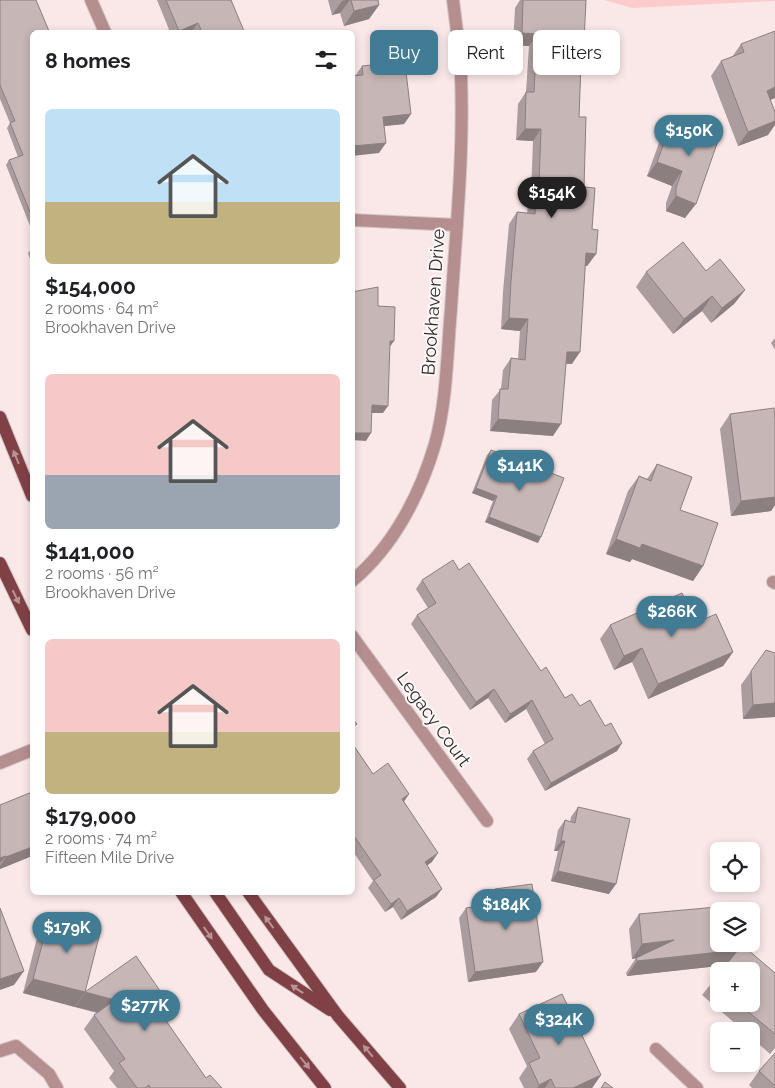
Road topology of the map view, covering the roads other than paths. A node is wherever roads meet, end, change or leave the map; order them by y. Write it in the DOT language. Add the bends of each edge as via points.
graph roads {
  1 [pos="91,0"];
  2 [pos="453,0"];
  3 [pos="104,30"];
  4 [pos="355,220"];
  5 [pos="457,225"];
  6 [pos="0,417"];
  7 [pos="30,491"];
  8 [pos="0,562"];
  9 [pos="355,579"];
  10 [pos="30,626"];
  11 [pos="355,640"];
  12 [pos="30,751"];
  13 [pos="0,764"];
  14 [pos="487,821"];
  15 [pos="183,895"];
  16 [pos="217,895"];
  17 [pos="250,895"];
  18 [pos="338,1016"];
  19 [pos="656,1049"];
  20 [pos="0,1051"];
  21 [pos="57,1088"];
  22 [pos="325,1088"];
  23 [pos="400,1088"];
  24 [pos="697,1088"];
  1 -- 3 [label="street"];
  2 -- 5 [label="street, Brookhaven Drive" via="461,75"];
  4 -- 5 [label="street"];
  5 -- 9 [label="street, Brookhaven Drive" via="444,390 435,442 423,480 408,511 388,542"];
  7 -- 6 [label="main road, one-way"];
  8 -- 10 [label="main road, one-way"];
  11 -- 14 [label="street, Legacy Court"];
  12 -- 13 [label="street"];
  15 -- 22 [label="main road, one-way" via="263,1010"];
  18 -- 16 [label="main road, one-way" via="269,970"];
  18 -- 17 [label="main road, one-way"];
  23 -- 18 [label="main road, one-way"];
  19 -- 24 [label="street"];
  20 -- 21 [label="street" via="16,1046 49,1074"];
}
